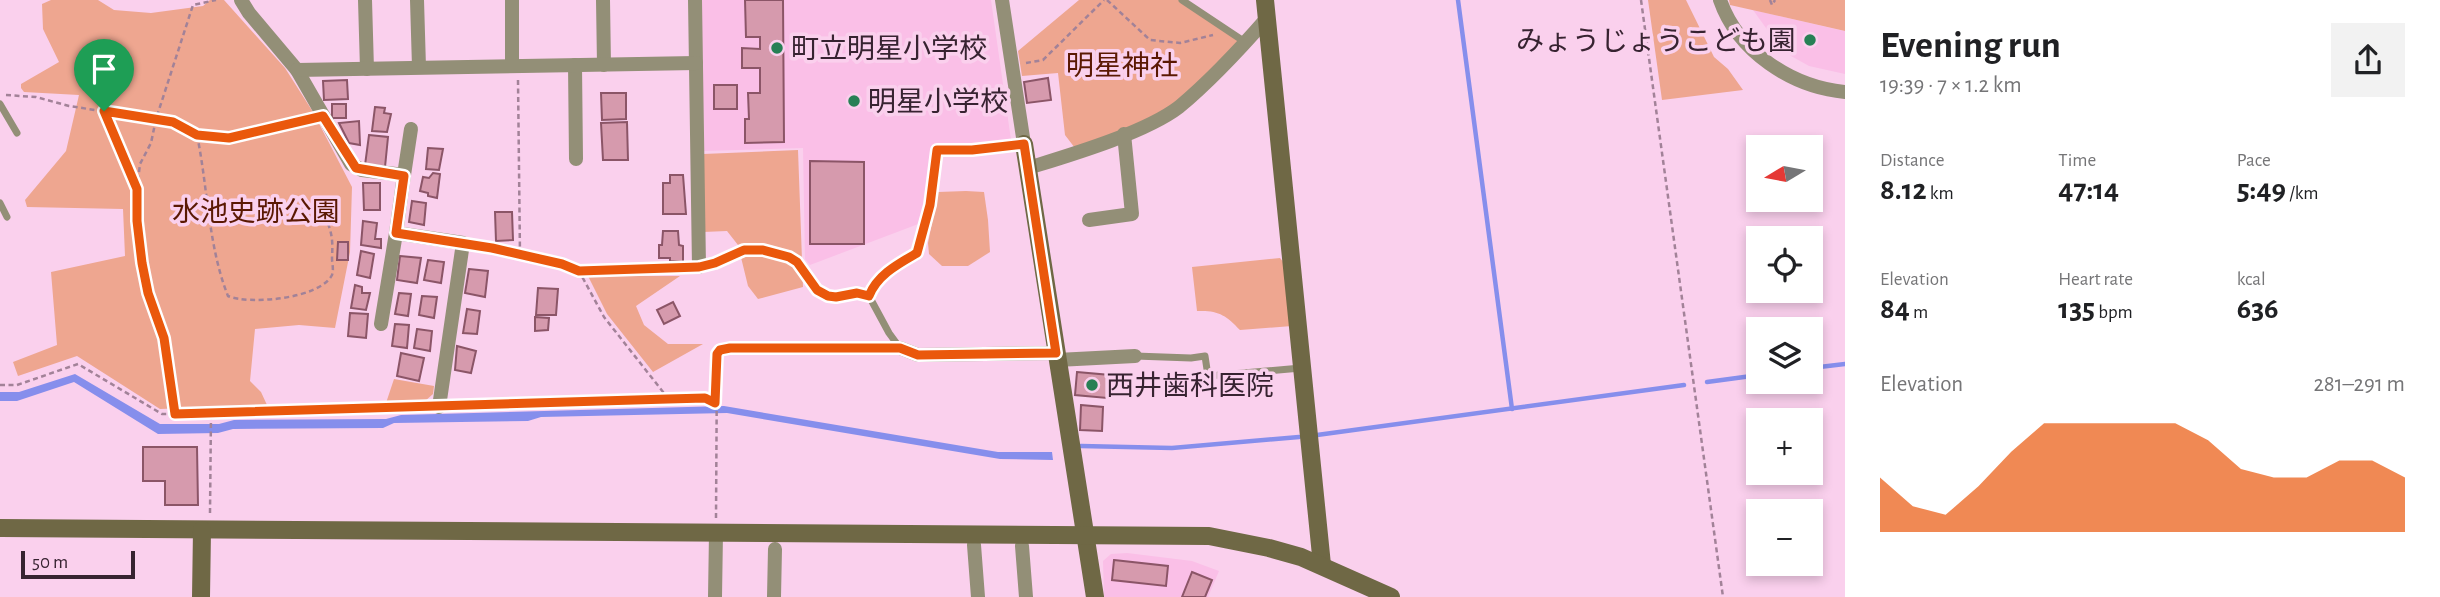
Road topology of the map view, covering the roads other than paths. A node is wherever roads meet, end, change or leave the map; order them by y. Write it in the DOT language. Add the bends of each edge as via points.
graph roads {
  1 [pos="241,0"];
  2 [pos="365,0"];
  3 [pos="417,0"];
  4 [pos="512,0"];
  5 [pos="603,0"];
  6 [pos="695,0"];
  7 [pos="1002,0"];
  8 [pos="1182,0"];
  9 [pos="1265,0"];
  10 [pos="1720,0"];
  11 [pos="1267,18"];
  12 [pos="1246,43"];
  13 [pos="696,63"];
  14 [pos="515,65"];
  15 [pos="575,65"];
  16 [pos="604,65"];
  17 [pos="419,67"];
  18 [pos="367,69"];
  19 [pos="297,70"];
  20 [pos="1845,92"];
  21 [pos="0,104"];
  22 [pos="411,129"];
  23 [pos="16,133"];
  24 [pos="1124,134"];
  25 [pos="1024,144"];
  26 [pos="576,159"];
  27 [pos="1028,168"];
  28 [pos="404,176"];
  29 [pos="0,203"];
  30 [pos="7,217"];
  31 [pos="1089,220"];
  32 [pos="396,233"];
  33 [pos="463,243"];
  34 [pos="494,249"];
  35 [pos="699,267"];
  36 [pos="869,296"];
  37 [pos="381,324"];
  38 [pos="900,348"];
  39 [pos="1057,356"];
  40 [pos="1135,356"];
  41 [pos="1303,368"];
  42 [pos="439,407"];
  43 [pos="0,528"];
  44 [pos="206,530"];
  45 [pos="716,533"];
  46 [pos="1086,535"];
  47 [pos="974,545"];
  48 [pos="775,546"];
  49 [pos="1021,546"];
  50 [pos="1322,565"];
  51 [pos="201,597"];
  52 [pos="715,597"];
  53 [pos="774,597"];
  54 [pos="978,597"];
  55 [pos="1026,597"];
  56 [pos="1095,597"];
  57 [pos="1391,597"];
  1 -- 19 [label="street"];
  2 -- 18 [label="street"];
  3 -- 17 [label="street"];
  4 -- 14 [label="street"];
  5 -- 16 [label="street"];
  6 -- 13 [label="street"];
  7 -- 25 [label="street"];
  8 -- 12 [label="lane"];
  9 -- 11 [label="street"];
  10 -- 20 [label="street" via="1742,37 1768,64 1801,82"];
  11 -- 12 [label="street"];
  11 -- 41 [label="street"];
  12 -- 24 [label="street" via="1177,108"];
  13 -- 16 [label="street"];
  13 -- 35 [label="street"];
  14 -- 15 [label="street"];
  14 -- 17 [label="street"];
  15 -- 16 [label="street"];
  15 -- 26 [label="street"];
  17 -- 18 [label="street"];
  18 -- 19 [label="street"];
  19 -- 28 [label="street" via="356,168"];
  21 -- 23 [label="lane"];
  22 -- 28 [label="street"];
  24 -- 27 [label="street"];
  24 -- 31 [label="street" via="1132,214"];
  25 -- 27 [label="street"];
  27 -- 39 [label="street"];
  28 -- 32 [label="street"];
  29 -- 30 [label="lane"];
  32 -- 33 [label="street"];
  32 -- 37 [label="street"];
  33 -- 34 [label="lane"];
  33 -- 42 [label="street"];
  36 -- 38 [label="lane"];
  38 -- 39 [label="street" via="918,355"];
  39 -- 40 [label="street"];
  39 -- 46 [label="street"];
  40 -- 41 [label="lane" via="1205,356 1208,376"];
  41 -- 50 [label="street"];
  43 -- 44 [label="street"];
  44 -- 45 [label="street"];
  44 -- 51 [label="street"];
  45 -- 46 [label="street"];
  45 -- 52 [label="street"];
  46 -- 50 [label="street" via="1209,536"];
  46 -- 56 [label="street"];
  47 -- 54 [label="street"];
  48 -- 53 [label="street"];
  49 -- 55 [label="street"];
  50 -- 57 [label="street"];
}
